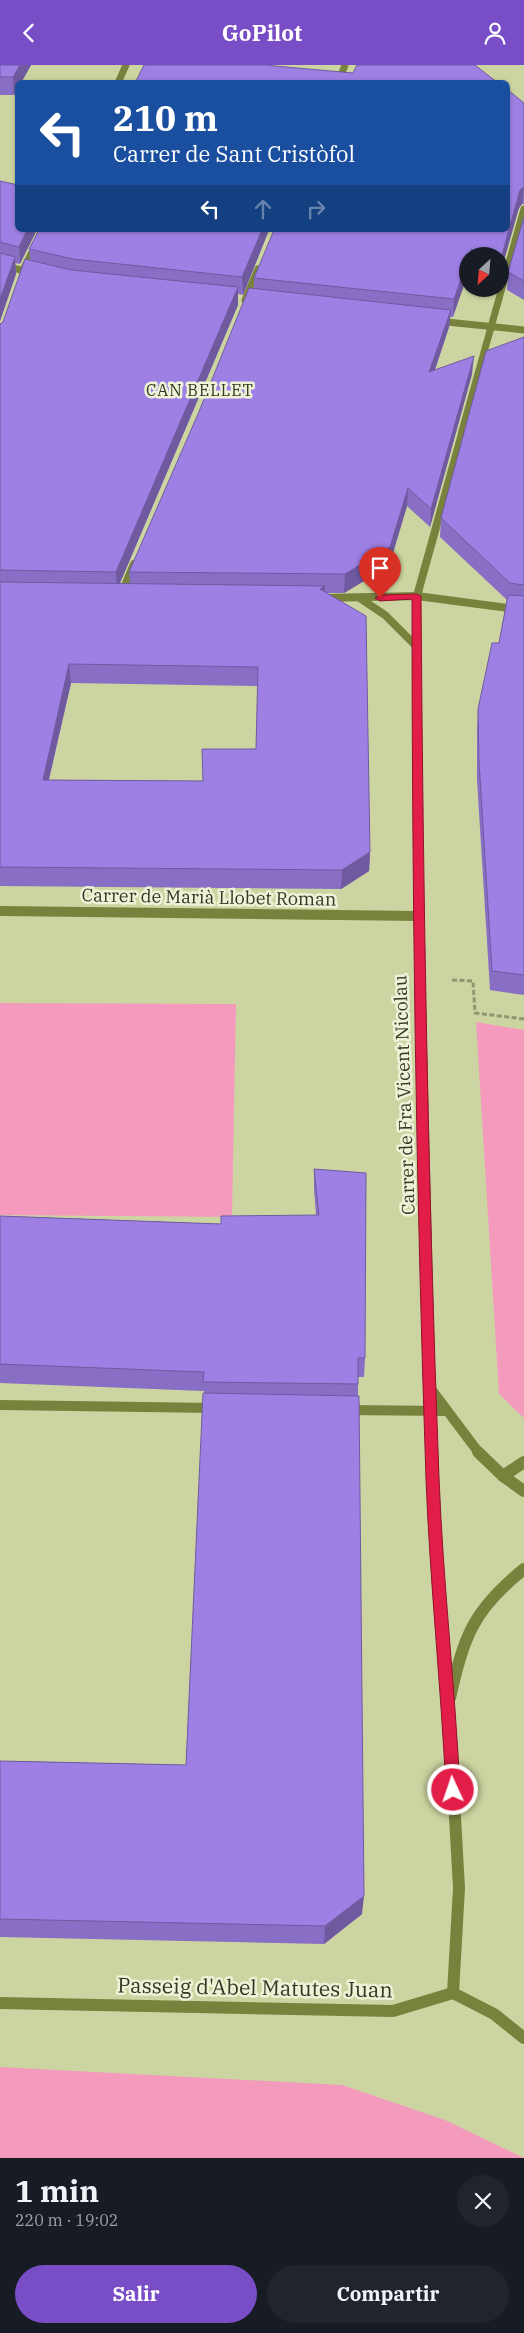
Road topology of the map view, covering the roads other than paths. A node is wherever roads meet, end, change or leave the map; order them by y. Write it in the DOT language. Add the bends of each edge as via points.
graph roads {
  1 [pos="126,65"];
  2 [pos="346,65"];
  3 [pos="119,80"];
  4 [pos="339,80"];
  5 [pos="524,209"];
  6 [pos="42,232"];
  7 [pos="0,265"];
  8 [pos="260,265"];
  9 [pos="23,270"];
  10 [pos="40,274"];
  11 [pos="19,279"];
  12 [pos="245,302"];
  13 [pos="432,320"];
  14 [pos="493,327"];
  15 [pos="524,330"];
  16 [pos="138,555"];
  17 [pos="112,595"];
  18 [pos="121,596"];
  19 [pos="131,596"];
  20 [pos="417,596"];
  21 [pos="311,598"];
  22 [pos="361,599"];
  23 [pos="524,610"];
  24 [pos="416,646"];
  25 [pos="0,911"];
  26 [pos="418,916"];
  27 [pos="431,1389"];
  28 [pos="0,1405"];
  29 [pos="226,1408"];
  30 [pos="334,1410"];
  31 [pos="432,1411"];
  32 [pos="447,1411"];
  33 [pos="524,1462"];
  34 [pos="504,1475"];
  35 [pos="524,1491"];
  36 [pos="524,1569"];
  37 [pos="448,1704"];
  38 [pos="453,1993"];
  39 [pos="0,2003"];
  40 [pos="524,2038"];
  1 -- 3 [label="street"];
  2 -- 4 [label="street"];
  5 -- 14 [label="street, Carrer de Fra Vicent Nicolau"];
  6 -- 9 [label="street"];
  7 -- 9 [label="street"];
  8 -- 12 [label="street"];
  9 -- 10 [label="street"];
  9 -- 11 [label="street"];
  13 -- 14 [label="street"];
  14 -- 15 [label="street"];
  14 -- 20 [label="street, Carrer de Fra Vicent Nicolau"];
  16 -- 18 [label="street"];
  17 -- 18 [label="street"];
  18 -- 19 [label="street"];
  20 -- 22 [label="street"];
  20 -- 23 [label="street"];
  20 -- 24 [label="street, Carrer de Fra Vicent Nicolau"];
  21 -- 22 [label="street"];
  22 -- 24 [label="street" via="385,615"];
  24 -- 26 [label="street, Carrer de Fra Vicent Nicolau"];
  25 -- 26 [label="street, Carrer de Marià Llobet Roman"];
  26 -- 27 [label="street, Carrer de Fra Vicent Nicolau"];
  27 -- 31 [label="street, Carrer de Fra Vicent Nicolau"];
  27 -- 32 [label="street"];
  28 -- 29 [label="street"];
  30 -- 31 [label="street"];
  31 -- 32 [label="street"];
  31 -- 37 [label="street, Carrer de Fra Vicent Nicolau" via="438,1587"];
  32 -- 34 [label="street" via="473,1448"];
  33 -- 34 [label="street"];
  34 -- 35 [label="street"];
  36 -- 37 [label="street" via="507,1582 484,1608 467,1634"];
  37 -- 38 [label="street, Carrer de Fra Vicent Nicolau" via="459,1888"];
  38 -- 39 [label="street, Passeig d'Abel Matutes Juan" via="393,2011"];
  38 -- 40 [label="street" via="494,2014"];
}
